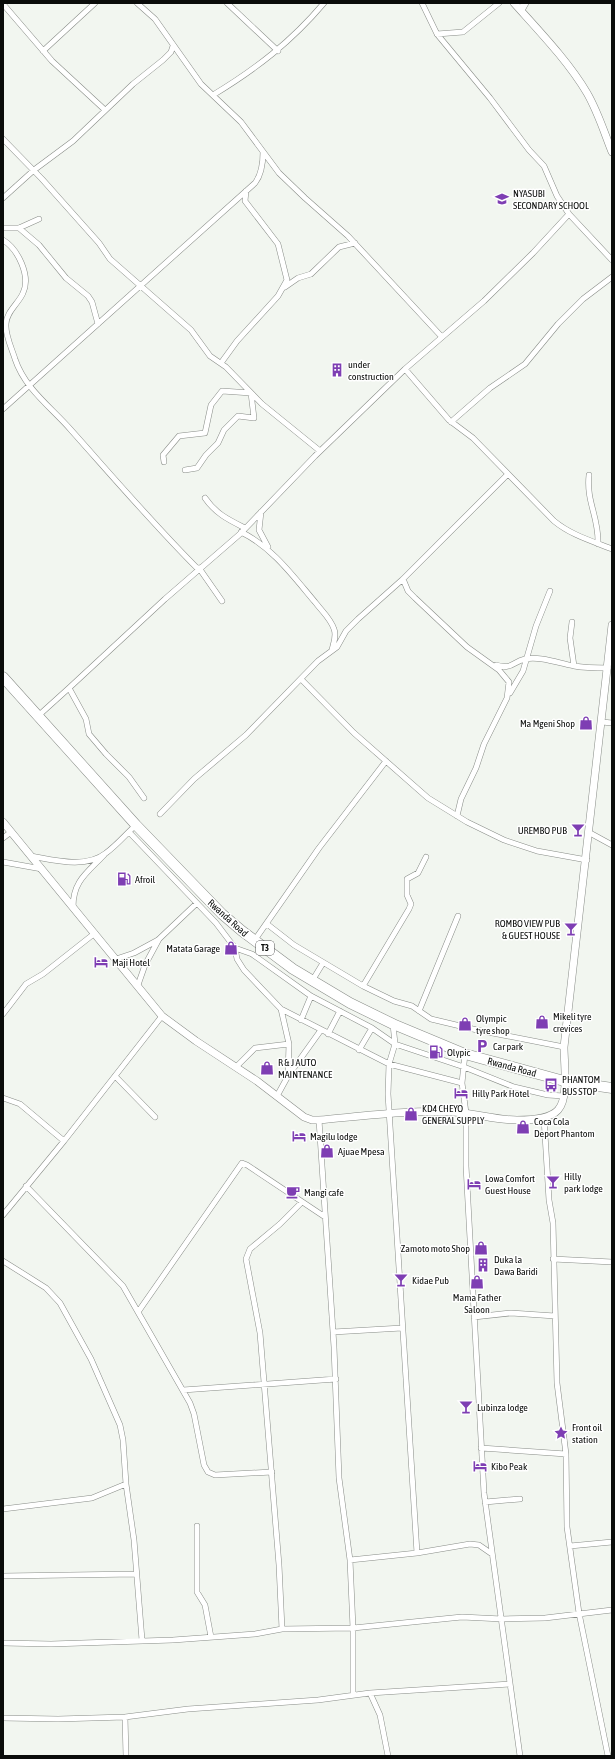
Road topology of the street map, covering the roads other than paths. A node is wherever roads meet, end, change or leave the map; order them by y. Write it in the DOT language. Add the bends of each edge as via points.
graph roads {
  1 [pos="95,3"];
  2 [pos="137,3"];
  3 [pos="227,3"];
  4 [pos="324,3"];
  5 [pos="422,3"];
  6 [pos="499,3"];
  7 [pos="514,3"];
  8 [pos="525,3"];
  9 [pos="3,4"];
  10 [pos="521,10"];
  11 [pos="437,34"];
  12 [pos="174,46"];
  13 [pos="43,51"];
  14 [pos="278,51"];
  15 [pos="213,95"];
  16 [pos="105,110"];
  17 [pos="3,139"];
  18 [pos="263,152"];
  19 [pos="612,152"];
  20 [pos="34,170"];
  21 [pos="246,191"];
  22 [pos="3,198"];
  23 [pos="569,214"];
  24 [pos="39,219"];
  25 [pos="3,228"];
  26 [pos="19,228"];
  27 [pos="3,240"];
  28 [pos="355,243"];
  29 [pos="612,260"];
  30 [pos="612,277"];
  31 [pos="140,286"];
  32 [pos="284,287"];
  33 [pos="98,324"];
  34 [pos="441,336"];
  35 [pos="221,363"];
  36 [pos="405,369"];
  37 [pos="28,386"];
  38 [pos="251,393"];
  39 [pos="3,409"];
  40 [pos="452,422"];
  41 [pos="320,451"];
  42 [pos="164,462"];
  43 [pos="185,470"];
  44 [pos="508,474"];
  45 [pos="589,475"];
  46 [pos="204,498"];
  47 [pos="261,512"];
  48 [pos="243,530"];
  49 [pos="598,544"];
  50 [pos="612,549"];
  51 [pos="273,555"];
  52 [pos="199,569"];
  53 [pos="402,579"];
  54 [pos="550,591"];
  55 [pos="222,602"];
  56 [pos="572,622"];
  57 [pos="612,625"];
  58 [pos="332,650"];
  59 [pos="525,659"];
  60 [pos="491,664"];
  61 [pos="574,666"];
  62 [pos="608,668"];
  63 [pos="3,677"];
  64 [pos="302,679"];
  65 [pos="69,688"];
  66 [pos="507,698"];
  67 [pos="38,716"];
  68 [pos="602,722"];
  69 [pos="612,723"];
  70 [pos="386,761"];
  71 [pos="144,798"];
  72 [pos="160,814"];
  73 [pos="457,816"];
  74 [pos="3,822"];
  75 [pos="132,829"];
  76 [pos="12,832"];
  77 [pos="590,833"];
  78 [pos="3,838"];
  79 [pos="612,845"];
  80 [pos="105,854"];
  81 [pos="31,856"];
  82 [pos="426,857"];
  83 [pos="587,860"];
  84 [pos="3,862"];
  85 [pos="42,869"];
  86 [pos="197,903"];
  87 [pos="73,907"];
  88 [pos="458,916"];
  89 [pos="267,924"];
  90 [pos="95,933"];
  91 [pos="159,939"];
  92 [pos="254,941"];
  93 [pos="235,948"];
  94 [pos="116,959"];
  95 [pos="323,962"];
  96 [pos="312,982"];
  97 [pos="138,985"];
  98 [pos="363,986"];
  99 [pos="311,996"];
  100 [pos="281,1009"];
  101 [pos="340,1011"];
  102 [pos="419,1011"];
  103 [pos="3,1014"];
  104 [pos="162,1016"];
  105 [pos="301,1020"];
  106 [pos="393,1024"];
  107 [pos="372,1028"];
  108 [pos="321,1030"];
  109 [pos="328,1034"];
  110 [pos="289,1044"];
  111 [pos="395,1044"];
  112 [pos="564,1047"];
  113 [pos="359,1050"];
  114 [pos="465,1054"];
  115 [pos="389,1064"];
  116 [pos="236,1067"];
  117 [pos="464,1067"];
  118 [pos="115,1076"];
  119 [pos="288,1076"];
  120 [pos="564,1081"];
  121 [pos="462,1084"];
  122 [pos="612,1088"];
  123 [pos="277,1096"];
  124 [pos="564,1096"];
  125 [pos="3,1098"];
  126 [pos="390,1113"];
  127 [pos="466,1113"];
  128 [pos="155,1117"];
  129 [pos="544,1118"];
  130 [pos="319,1120"];
  131 [pos="64,1141"];
  132 [pos="26,1186"];
  133 [pos="302,1202"];
  134 [pos="3,1215"];
  135 [pos="325,1217"];
  136 [pos="553,1259"];
  137 [pos="3,1261"];
  138 [pos="612,1262"];
  139 [pos="138,1312"];
  140 [pos="555,1316"];
  141 [pos="474,1317"];
  142 [pos="402,1328"];
  143 [pos="333,1332"];
  144 [pos="336,1380"];
  145 [pos="265,1384"];
  146 [pos="183,1390"];
  147 [pos="482,1448"];
  148 [pos="566,1454"];
  149 [pos="272,1472"];
  150 [pos="126,1484"];
  151 [pos="520,1499"];
  152 [pos="485,1502"];
  153 [pos="3,1509"];
  154 [pos="197,1526"];
  155 [pos="612,1542"];
  156 [pos="570,1546"];
  157 [pos="417,1553"];
  158 [pos="492,1554"];
  159 [pos="350,1560"];
  160 [pos="136,1574"];
  161 [pos="3,1576"];
  162 [pos="612,1610"];
  163 [pos="579,1613"];
  164 [pos="502,1619"];
  165 [pos="353,1628"];
  166 [pos="282,1629"];
  167 [pos="211,1637"];
  168 [pos="142,1640"];
  169 [pos="3,1643"];
  170 [pos="510,1684"];
  171 [pos="370,1693"];
  172 [pos="353,1694"];
  173 [pos="125,1717"];
  174 [pos="3,1718"];
  175 [pos="126,1756"];
  176 [pos="388,1756"];
  177 [pos="520,1756"];
  178 [pos="608,1756"];
  1 -- 13 [label="street"];
  2 -- 12 [label="street" via="156,19"];
  3 -- 14 [label="street"];
  4 -- 14 [label="street"];
  5 -- 11 [label="street"];
  6 -- 11 [label="street" via="464,32"];
  7 -- 10 [label="street"];
  8 -- 10 [label="street"];
  9 -- 13 [label="street"];
  10 -- 19 [label="street" via="587,93 600,118"];
  11 -- 23 [label="street" via="544,166 557,196"];
  12 -- 15 [label="street" via="201,84"];
  12 -- 16 [label="street" via="163,60"];
  13 -- 16 [label="street"];
  14 -- 15 [label="street" via="250,73"];
  15 -- 18 [label="street" via="240,122"];
  16 -- 20 [label="street" via="73,141"];
  17 -- 20 [label="street"];
  18 -- 21 [label="street" via="258,179"];
  18 -- 28 [label="street" via="293,187"];
  20 -- 22 [label="street"];
  20 -- 31 [label="street" via="99,243 107,257"];
  21 -- 31 [label="street"];
  21 -- 32 [label="street" via="245,200 278,244 287,280"];
  23 -- 29 [label="street"];
  23 -- 34 [label="street" via="484,301"];
  24 -- 26 [label="street"];
  25 -- 26 [label="street"];
  26 -- 33 [label="street" via="39,245 66,278 88,296"];
  27 -- 37 [label="street" via="12,249 24,269 24,292 6,324 15,360"];
  28 -- 32 [label="street" via="339,247 311,274 298,278"];
  28 -- 34 [label="street"];
  30 -- 40 [label="street" via="583,299 558,324 525,364 490,388"];
  31 -- 33 [label="street"];
  31 -- 35 [label="street" via="191,330 210,356"];
  32 -- 35 [label="street"];
  33 -- 37 [label="street"];
  34 -- 36 [label="street"];
  35 -- 38 [label="street"];
  36 -- 40 [label="street"];
  36 -- 41 [label="street"];
  37 -- 39 [label="street"];
  37 -- 52 [label="street" via="71,429 158,529"];
  38 -- 41 [label="street"];
  38 -- 42 [label="street" via="222,391 211,405 205,433 179,436 163,455"];
  38 -- 43 [label="street" via="254,418 238,416 224,430 218,443 197,468"];
  40 -- 44 [label="street" via="473,438"];
  41 -- 47 [label="street"];
  44 -- 49 [label="street" via="562,528"];
  44 -- 53 [label="street"];
  45 -- 49 [label="street" via="589,500 598,523"];
  46 -- 48 [label="street" via="222,517"];
  47 -- 48 [label="street"];
  47 -- 51 [label="street" via="259,530"];
  48 -- 51 [label="street"];
  48 -- 52 [label="street"];
  49 -- 50 [label="street"];
  51 -- 58 [label="street" via="329,620 335,633"];
  52 -- 55 [label="street"];
  52 -- 65 [label="street"];
  53 -- 58 [label="street" via="366,611"];
  53 -- 60 [label="street" via="408,591 434,617 467,647"];
  54 -- 59 [label="street"];
  56 -- 61 [label="street" via="571,651"];
  57 -- 62 [label="street"];
  58 -- 64 [label="street"];
  59 -- 60 [label="street" via="506,667"];
  59 -- 61 [label="street"];
  59 -- 66 [label="street" via="523,671"];
  60 -- 66 [label="street" via="503,673 509,682"];
  61 -- 62 [label="street"];
  62 -- 68 [label="street"];
  63 -- 67 [label="highway, Rwanda Road / T3"];
  64 -- 70 [label="street" via="354,733"];
  64 -- 72 [label="street" via="246,735 194,779"];
  65 -- 67 [label="street"];
  65 -- 71 [label="street" via="86,719 90,734 129,777"];
  66 -- 73 [label="street" via="484,744 461,799"];
  67 -- 75 [label="highway, Rwanda Road / T3"];
  68 -- 69 [label="street"];
  68 -- 77 [label="street"];
  70 -- 73 [label="street" via="428,798"];
  70 -- 89 [label="street" via="319,848"];
  73 -- 83 [label="street" via="504,840 537,851"];
  74 -- 76 [label="street"];
  75 -- 80 [label="street"];
  75 -- 86 [label="street"];
  75 -- 92 [label="highway, Rwanda Road / T3"];
  76 -- 78 [label="street"];
  76 -- 81 [label="street"];
  77 -- 79 [label="street"];
  77 -- 83 [label="street"];
  80 -- 81 [label="street" via="89,860 69,862"];
  80 -- 87 [label="street" via="79,881 73,895"];
  81 -- 85 [label="street"];
  82 -- 98 [label="street" via="418,873 407,879 407,895 411,904 409,909"];
  83 -- 112 [label="street"];
  84 -- 85 [label="street"];
  85 -- 87 [label="street"];
  86 -- 91 [label="street"];
  86 -- 93 [label="street"];
  87 -- 90 [label="street"];
  88 -- 102 [label="street"];
  89 -- 92 [label="street"];
  89 -- 95 [label="street"];
  90 -- 94 [label="street"];
  90 -- 103 [label="street" via="43,974 26,984"];
  91 -- 94 [label="street" via="134,953"];
  91 -- 97 [label="street"];
  92 -- 96 [label="highway, Rwanda Road / T3"];
  93 -- 99 [label="street" via="264,961"];
  93 -- 100 [label="street" via="237,959 244,970"];
  94 -- 97 [label="street"];
  95 -- 96 [label="street"];
  95 -- 98 [label="street"];
  96 -- 106 [label="highway, Rwanda Road / T3"];
  97 -- 104 [label="street"];
  98 -- 102 [label="street"];
  99 -- 101 [label="street"];
  99 -- 105 [label="street"];
  100 -- 105 [label="street"];
  100 -- 110 [label="street"];
  101 -- 107 [label="street"];
  101 -- 109 [label="street"];
  102 -- 112 [label="street" via="431,1019 444,1023"];
  104 -- 116 [label="street"];
  104 -- 118 [label="street"];
  105 -- 108 [label="street"];
  106 -- 111 [label="street"];
  106 -- 114 [label="highway, Rwanda Road / T3"];
  107 -- 111 [label="street"];
  107 -- 113 [label="street"];
  108 -- 109 [label="street"];
  108 -- 119 [label="street"];
  109 -- 113 [label="street"];
  110 -- 116 [label="street" via="255,1048"];
  110 -- 119 [label="street"];
  111 -- 115 [label="street"];
  111 -- 117 [label="street"];
  112 -- 120 [label="street"];
  113 -- 115 [label="street"];
  114 -- 117 [label="street"];
  114 -- 120 [label="highway, Rwanda Road / T3"];
  115 -- 121 [label="street"];
  115 -- 126 [label="street"];
  116 -- 123 [label="street"];
  117 -- 121 [label="street"];
  117 -- 124 [label="street" via="514,1087"];
  118 -- 128 [label="street"];
  118 -- 131 [label="street"];
  119 -- 123 [label="street"];
  120 -- 122 [label="highway, Rwanda Road / T3"];
  120 -- 124 [label="street"];
  121 -- 127 [label="street"];
  123 -- 130 [label="street" via="304,1117"];
  124 -- 129 [label="street" via="558,1110"];
  125 -- 131 [label="street" via="20,1104"];
  126 -- 127 [label="street"];
  126 -- 130 [label="street"];
  126 -- 142 [label="street"];
  127 -- 129 [label="street" via="503,1120"];
  127 -- 141 [label="street" via="466,1166"];
  129 -- 136 [label="street" via="553,1224"];
  130 -- 135 [label="street"];
  131 -- 132 [label="street"];
  132 -- 134 [label="street"];
  132 -- 139 [label="street" via="122,1286"];
  133 -- 135 [label="street"];
  133 -- 139 [label="street" via="242,1163"];
  133 -- 145 [label="street" via="247,1254 246,1262 260,1333"];
  135 -- 143 [label="street"];
  136 -- 138 [label="street"];
  136 -- 140 [label="street"];
  137 -- 150 [label="street" via="46,1288 60,1303 91,1359 120,1425"];
  139 -- 146 [label="street"];
  140 -- 141 [label="street" via="512,1313"];
  140 -- 148 [label="street" via="557,1383"];
  141 -- 147 [label="street"];
  142 -- 143 [label="street"];
  142 -- 157 [label="street"];
  143 -- 144 [label="street"];
  144 -- 145 [label="street"];
  144 -- 159 [label="street" via="339,1478"];
  145 -- 146 [label="street"];
  145 -- 149 [label="street"];
  146 -- 149 [label="street" via="194,1414 204,1465 208,1472 215,1475"];
  147 -- 148 [label="street"];
  147 -- 152 [label="street"];
  148 -- 156 [label="street" via="567,1527"];
  149 -- 166 [label="street"];
  150 -- 153 [label="street" via="92,1498"];
  150 -- 160 [label="street"];
  151 -- 152 [label="street"];
  152 -- 158 [label="street"];
  154 -- 167 [label="street" via="197,1592 204,1605"];
  155 -- 156 [label="street"];
  156 -- 163 [label="street"];
  157 -- 158 [label="street" via="470,1544 480,1545"];
  157 -- 159 [label="street"];
  158 -- 164 [label="street"];
  159 -- 165 [label="street"];
  160 -- 161 [label="street"];
  160 -- 168 [label="street"];
  162 -- 163 [label="street"];
  163 -- 164 [label="street" via="545,1618"];
  163 -- 178 [label="street"];
  164 -- 165 [label="street" via="462,1617"];
  164 -- 170 [label="street"];
  165 -- 166 [label="street"];
  165 -- 172 [label="street"];
  166 -- 167 [label="street"];
  167 -- 168 [label="street"];
  168 -- 169 [label="street" via="50,1644"];
  170 -- 171 [label="street"];
  170 -- 177 [label="street"];
  171 -- 172 [label="street"];
  171 -- 176 [label="street" via="380,1715"];
  172 -- 173 [label="street" via="318,1700 188,1709"];
  173 -- 174 [label="street"];
  173 -- 175 [label="street"];
}
